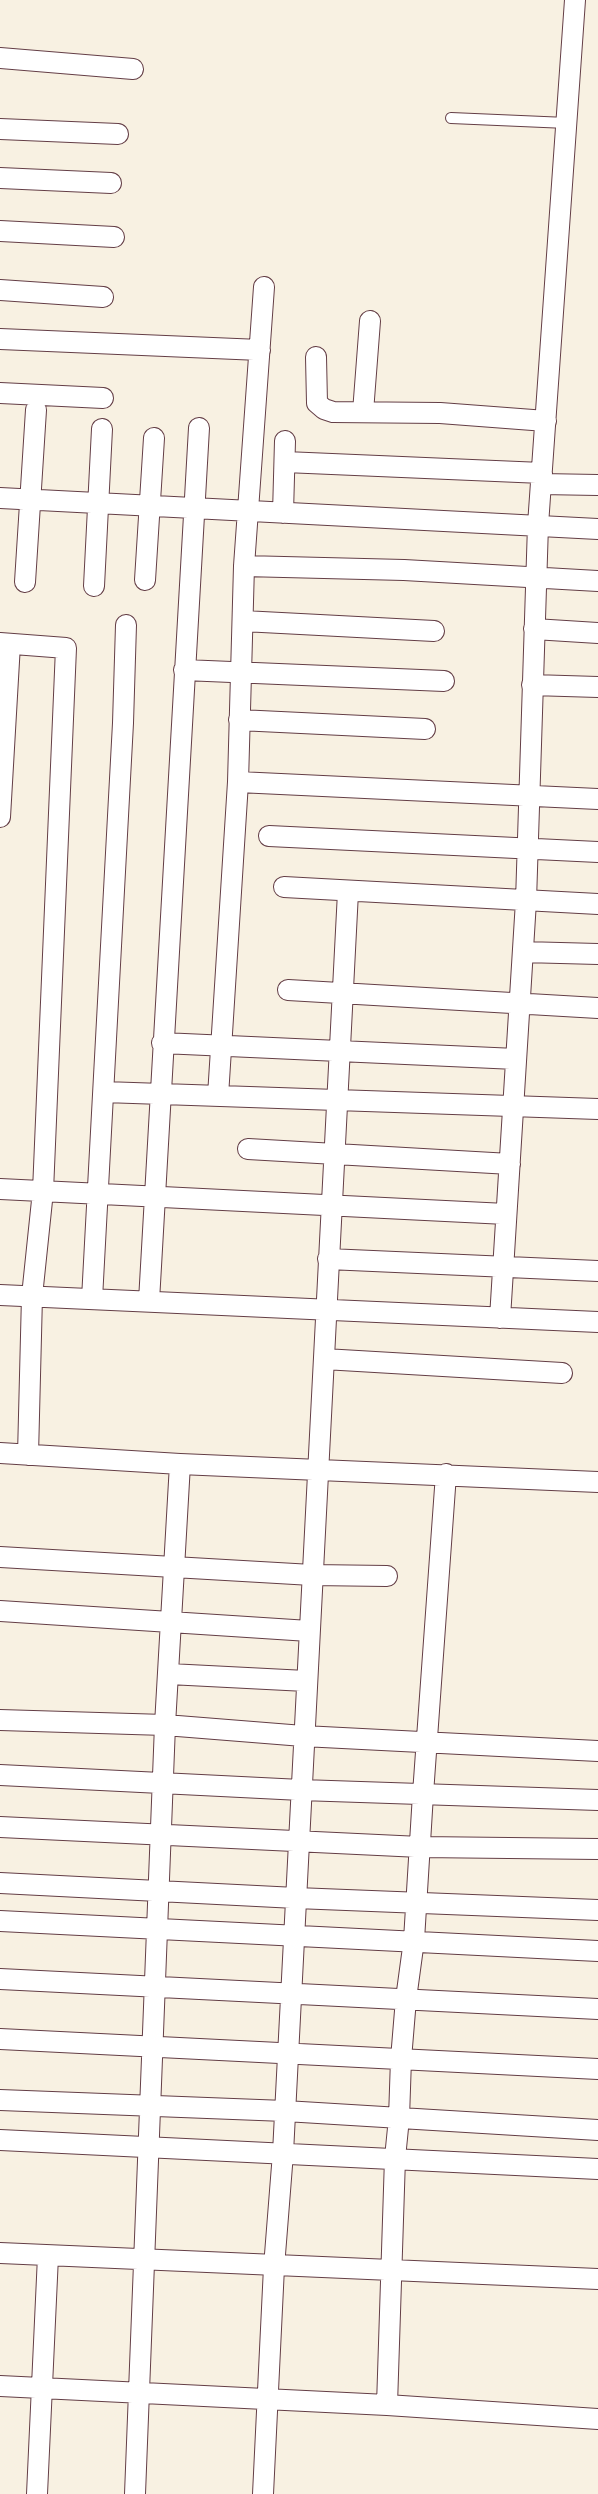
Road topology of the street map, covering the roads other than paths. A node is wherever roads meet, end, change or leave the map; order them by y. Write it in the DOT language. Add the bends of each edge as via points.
graph roads {
  1 [pos="575,0"];
  2 [pos="0,58"];
  3 [pos="133,69"];
  4 [pos="451,118"];
  5 [pos="567,123"];
  6 [pos="0,129"];
  7 [pos="118,134"];
  8 [pos="0,178"];
  9 [pos="111,183"];
  10 [pos="0,231"];
  11 [pos="114,237"];
  12 [pos="264,287"];
  13 [pos="0,290"];
  14 [pos="103,297"];
  15 [pos="370,321"];
  16 [pos="0,339"];
  17 [pos="260,350"];
  18 [pos="316,358"];
  19 [pos="0,393"];
  20 [pos="103,398"];
  21 [pos="36,410"];
  22 [pos="363,412"];
  23 [pos="546,421"];
  24 [pos="199,428"];
  25 [pos="102,429"];
  26 [pos="154,438"];
  27 [pos="285,440"];
  28 [pos="285,462"];
  29 [pos="541,478"];
  30 [pos="598,485"];
  31 [pos="0,498"];
  32 [pos="30,499"];
  33 [pos="98,503"];
  34 [pos="150,505"];
  35 [pos="194,508"];
  36 [pos="247,510"];
  37 [pos="283,513"];
  38 [pos="538,525"];
  39 [pos="598,530"];
  40 [pos="244,566"];
  41 [pos="535,577"];
  42 [pos="145,580"];
  43 [pos="598,581"];
  44 [pos="25,582"];
  45 [pos="94,586"];
  46 [pos="243,621"];
  47 [pos="126,625"];
  48 [pos="534,629"];
  49 [pos="434,631"];
  50 [pos="598,633"];
  51 [pos="5,643"];
  52 [pos="184,670"];
  53 [pos="241,672"];
  54 [pos="444,681"];
  55 [pos="532,685"];
  56 [pos="598,687"];
  57 [pos="240,720"];
  58 [pos="425,729"];
  59 [pos="238,782"];
  60 [pos="530,796"];
  61 [pos="598,800"];
  62 [pos="0,817"];
  63 [pos="269,836"];
  64 [pos="528,849"];
  65 [pos="598,852"];
  66 [pos="284,888"];
  67 [pos="348,892"];
  68 [pos="526,901"];
  69 [pos="598,904"];
  70 [pos="523,952"];
  71 [pos="598,954"];
  72 [pos="288,990"];
  73 [pos="343,995"];
  74 [pos="520,1004"];
  75 [pos="598,1008"];
  76 [pos="162,1043"];
  77 [pos="221,1046"];
  78 [pos="340,1052"];
  79 [pos="516,1059"];
  80 [pos="104,1092"];
  81 [pos="159,1093"];
  82 [pos="218,1096"];
  83 [pos="337,1100"];
  84 [pos="513,1107"];
  85 [pos="598,1109"];
  86 [pos="248,1149"];
  87 [pos="334,1154"];
  88 [pos="510,1164"];
  89 [pos="0,1189"];
  90 [pos="43,1191"];
  91 [pos="98,1194"];
  92 [pos="154,1198"];
  93 [pos="331,1207"];
  94 [pos="506,1214"];
  95 [pos="328,1258"];
  96 [pos="503,1267"];
  97 [pos="598,1271"];
  98 [pos="0,1295"];
  99 [pos="32,1296"];
  100 [pos="92,1299"];
  101 [pos="149,1301"];
  102 [pos="326,1310"];
  103 [pos="500,1318"];
  104 [pos="598,1322"];
  105 [pos="324,1360"];
  106 [pos="562,1373"];
  107 [pos="0,1453"];
  108 [pos="28,1455"];
  109 [pos="180,1464"];
  110 [pos="318,1471"];
  111 [pos="446,1474"];
  112 [pos="598,1482"];
  113 [pos="0,1557"];
  114 [pos="175,1566"];
  115 [pos="312,1575"];
  116 [pos="387,1576"];
  117 [pos="0,1611"];
  118 [pos="172,1622"];
  119 [pos="309,1631"];
  120 [pos="168,1674"];
  121 [pos="306,1681"];
  122 [pos="0,1720"];
  123 [pos="166,1726"];
  124 [pos="303,1736"];
  125 [pos="426,1742"];
  126 [pos="598,1751"];
  127 [pos="0,1775"];
  128 [pos="164,1782"];
  129 [pos="301,1790"];
  130 [pos="423,1794"];
  131 [pos="598,1800"];
  132 [pos="0,1827"];
  133 [pos="162,1835"];
  134 [pos="299,1842"];
  135 [pos="420,1848"];
  136 [pos="598,1849"];
  137 [pos="0,1883"];
  138 [pos="160,1891"];
  139 [pos="296,1898"];
  140 [pos="417,1902"];
  141 [pos="598,1910"];
  142 [pos="0,1921"];
  143 [pos="159,1928"];
  144 [pos="294,1934"];
  145 [pos="414,1940"];
  146 [pos="598,1951"];
  147 [pos="0,1979"];
  148 [pos="156,1987"];
  149 [pos="291,1994"];
  150 [pos="406,1999"];
  151 [pos="598,2009"];
  152 [pos="0,2039"];
  153 [pos="154,2047"];
  154 [pos="288,2054"];
  155 [pos="401,2060"];
  156 [pos="598,2069"];
  157 [pos="0,2100"];
  158 [pos="151,2106"];
  159 [pos="285,2112"];
  160 [pos="399,2118"];
  161 [pos="598,2130"];
  162 [pos="0,2140"];
  163 [pos="150,2147"];
  164 [pos="283,2154"];
  165 [pos="395,2158"];
  166 [pos="598,2169"];
  167 [pos="0,2254"];
  168 [pos="48,2256"];
  169 [pos="145,2261"];
  170 [pos="274,2267"];
  171 [pos="392,2271"];
  172 [pos="598,2279"];
  173 [pos="0,2386"];
  174 [pos="42,2388"];
  175 [pos="139,2392"];
  176 [pos="268,2399"];
  177 [pos="387,2405"];
  178 [pos="598,2419"];
  179 [pos="37,2494"];
  180 [pos="135,2494"];
  181 [pos="262,2494"];
  1 -- 5 [label="street"];
  2 -- 3 [label="street"];
  4 -- 5 [label="lane"];
  5 -- 23 [label="street"];
  6 -- 7 [label="street"];
  8 -- 9 [label="street"];
  10 -- 11 [label="street"];
  12 -- 17 [label="street"];
  13 -- 14 [label="street"];
  15 -- 22 [label="street"];
  16 -- 17 [label="street"];
  17 -- 36 [label="street"];
  18 -- 22 [label="street" via="316,396 320,407 333,412"];
  19 -- 20 [label="street"];
  21 -- 32 [label="street"];
  22 -- 23 [label="street" via="440,413"];
  23 -- 29 [label="street"];
  24 -- 35 [label="street"];
  25 -- 33 [label="street"];
  26 -- 34 [label="street"];
  27 -- 28 [label="street"];
  28 -- 29 [label="street"];
  28 -- 37 [label="street"];
  29 -- 30 [label="street"];
  29 -- 38 [label="street"];
  31 -- 32 [label="street"];
  32 -- 33 [label="street"];
  32 -- 44 [label="street"];
  33 -- 34 [label="street"];
  33 -- 45 [label="street"];
  34 -- 35 [label="street"];
  34 -- 42 [label="street"];
  35 -- 36 [label="street"];
  35 -- 52 [label="street"];
  36 -- 37 [label="street"];
  36 -- 40 [label="street"];
  37 -- 38 [label="street"];
  38 -- 39 [label="street"];
  38 -- 41 [label="street"];
  40 -- 41 [label="street"];
  40 -- 46 [label="street"];
  41 -- 43 [label="street"];
  41 -- 48 [label="street"];
  46 -- 49 [label="street"];
  46 -- 53 [label="street"];
  47 -- 80 [label="street"];
  48 -- 50 [label="street"];
  48 -- 55 [label="street"];
  51 -- 62 [label="street"];
  51 -- 90 [label="street" via="66,648"];
  52 -- 53 [label="street"];
  52 -- 76 [label="street"];
  53 -- 54 [label="street"];
  53 -- 57 [label="street"];
  55 -- 56 [label="street"];
  55 -- 60 [label="street"];
  57 -- 58 [label="street"];
  57 -- 59 [label="street"];
  59 -- 60 [label="street"];
  59 -- 77 [label="street"];
  60 -- 61 [label="street"];
  60 -- 64 [label="street"];
  63 -- 64 [label="street"];
  64 -- 65 [label="street"];
  64 -- 68 [label="street"];
  66 -- 67 [label="street"];
  67 -- 68 [label="street"];
  67 -- 73 [label="street"];
  68 -- 69 [label="street"];
  68 -- 70 [label="street"];
  70 -- 71 [label="street"];
  70 -- 74 [label="street"];
  72 -- 73 [label="street"];
  73 -- 74 [label="street"];
  73 -- 78 [label="street"];
  74 -- 75 [label="street"];
  74 -- 79 [label="street"];
  76 -- 77 [label="street"];
  76 -- 81 [label="street"];
  77 -- 78 [label="street"];
  77 -- 82 [label="street"];
  78 -- 79 [label="street"];
  78 -- 83 [label="street"];
  79 -- 84 [label="street"];
  80 -- 81 [label="street"];
  80 -- 91 [label="street"];
  81 -- 82 [label="street"];
  81 -- 92 [label="street"];
  82 -- 83 [label="street"];
  83 -- 84 [label="street"];
  83 -- 87 [label="street"];
  84 -- 85 [label="street"];
  84 -- 88 [label="street"];
  86 -- 87 [label="street"];
  87 -- 88 [label="street"];
  87 -- 93 [label="street"];
  88 -- 94 [label="street"];
  89 -- 90 [label="street"];
  90 -- 91 [label="street"];
  90 -- 99 [label="street"];
  91 -- 92 [label="street"];
  91 -- 100 [label="street"];
  92 -- 93 [label="street"];
  92 -- 101 [label="street"];
  93 -- 94 [label="street"];
  93 -- 95 [label="street"];
  94 -- 96 [label="street"];
  95 -- 96 [label="street"];
  95 -- 102 [label="street"];
  96 -- 97 [label="street"];
  96 -- 103 [label="street"];
  98 -- 99 [label="street"];
  99 -- 100 [label="street"];
  99 -- 108 [label="street"];
  100 -- 101 [label="street"];
  101 -- 102 [label="street"];
  102 -- 103 [label="street"];
  102 -- 105 [label="street"];
  103 -- 104 [label="street"];
  105 -- 106 [label="street"];
  105 -- 110 [label="street"];
  107 -- 108 [label="street"];
  108 -- 109 [label="street"];
  109 -- 110 [label="street"];
  109 -- 114 [label="street"];
  110 -- 111 [label="street"];
  110 -- 115 [label="street"];
  111 -- 112 [label="street"];
  111 -- 125 [label="street"];
  113 -- 114 [label="street"];
  114 -- 115 [label="street"];
  114 -- 118 [label="street"];
  115 -- 116 [label="street"];
  115 -- 119 [label="street"];
  117 -- 118 [label="street"];
  118 -- 119 [label="street"];
  118 -- 120 [label="street"];
  119 -- 121 [label="street"];
  120 -- 121 [label="street"];
  120 -- 123 [label="street"];
  121 -- 124 [label="street"];
  122 -- 123 [label="street"];
  123 -- 124 [label="street"];
  123 -- 128 [label="street"];
  124 -- 125 [label="street"];
  124 -- 129 [label="street"];
  125 -- 126 [label="street"];
  125 -- 130 [label="street"];
  127 -- 128 [label="street"];
  128 -- 129 [label="street"];
  128 -- 133 [label="street"];
  129 -- 130 [label="street"];
  129 -- 134 [label="street"];
  130 -- 131 [label="street"];
  130 -- 135 [label="street"];
  132 -- 133 [label="street"];
  133 -- 134 [label="street"];
  133 -- 138 [label="street"];
  134 -- 135 [label="street"];
  134 -- 139 [label="street"];
  135 -- 136 [label="street"];
  135 -- 140 [label="street"];
  137 -- 138 [label="street"];
  138 -- 139 [label="street"];
  138 -- 143 [label="street"];
  139 -- 140 [label="street"];
  139 -- 144 [label="street"];
  140 -- 141 [label="street"];
  140 -- 145 [label="street"];
  142 -- 143 [label="street"];
  143 -- 144 [label="street"];
  143 -- 148 [label="street"];
  144 -- 145 [label="street"];
  144 -- 149 [label="street"];
  145 -- 146 [label="street"];
  145 -- 150 [label="street"];
  147 -- 148 [label="street"];
  148 -- 149 [label="street"];
  148 -- 153 [label="street"];
  149 -- 150 [label="street"];
  149 -- 154 [label="street"];
  150 -- 151 [label="street"];
  150 -- 155 [label="street"];
  152 -- 153 [label="street"];
  153 -- 154 [label="street"];
  153 -- 158 [label="street"];
  154 -- 155 [label="street"];
  154 -- 159 [label="street"];
  155 -- 156 [label="street"];
  155 -- 160 [label="street"];
  157 -- 158 [label="street"];
  158 -- 159 [label="street"];
  158 -- 163 [label="street"];
  159 -- 160 [label="street"];
  159 -- 164 [label="street"];
  160 -- 161 [label="street"];
  160 -- 165 [label="street"];
  162 -- 163 [label="street"];
  163 -- 164 [label="street"];
  163 -- 169 [label="street"];
  164 -- 165 [label="street"];
  164 -- 170 [label="street"];
  165 -- 166 [label="street"];
  165 -- 171 [label="street"];
  167 -- 168 [label="street"];
  168 -- 169 [label="street"];
  168 -- 174 [label="street"];
  169 -- 170 [label="street"];
  169 -- 175 [label="street"];
  170 -- 171 [label="street"];
  170 -- 176 [label="street"];
  171 -- 172 [label="street"];
  171 -- 177 [label="street"];
  173 -- 174 [label="street"];
  174 -- 175 [label="street"];
  174 -- 179 [label="street"];
  175 -- 176 [label="street"];
  175 -- 180 [label="street"];
  176 -- 177 [label="street"];
  176 -- 181 [label="street"];
  177 -- 178 [label="street"];
}
